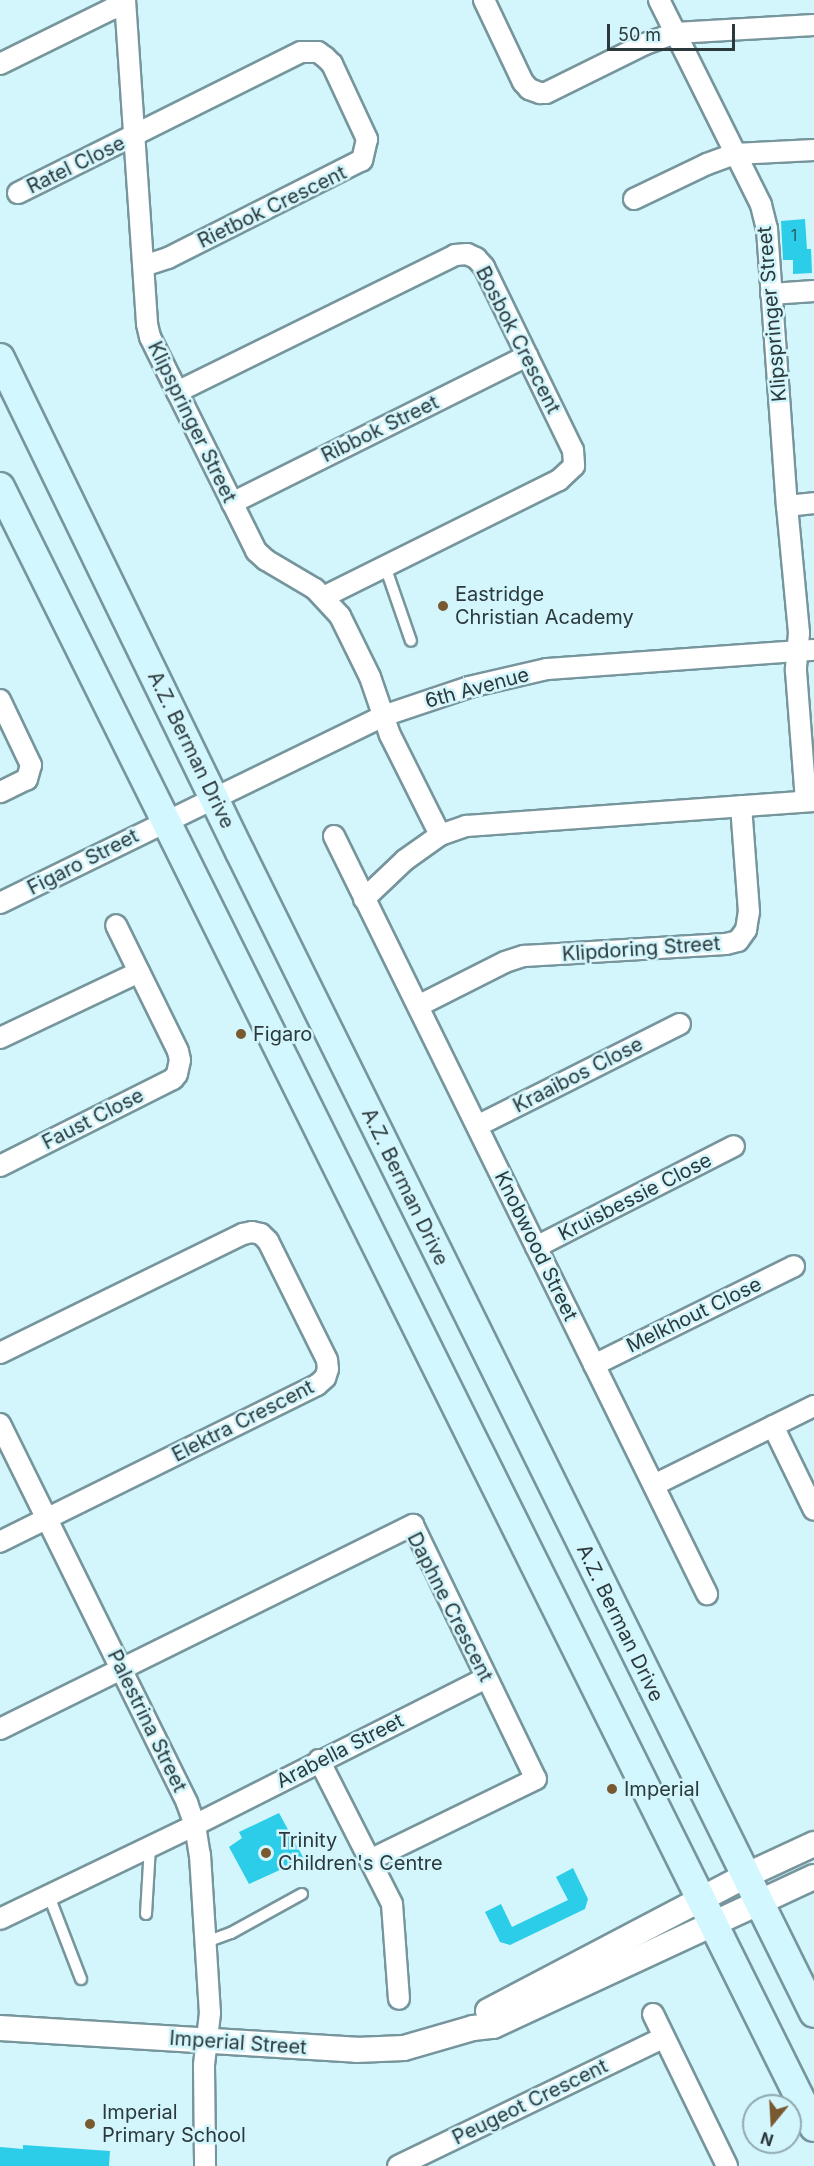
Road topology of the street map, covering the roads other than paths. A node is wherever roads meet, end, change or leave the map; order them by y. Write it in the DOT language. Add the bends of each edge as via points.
graph roads {
  1 [pos="123,0"];
  2 [pos="484,0"];
  3 [pos="659,0"];
  4 [pos="814,25"];
  5 [pos="675,33"];
  6 [pos="0,64"];
  7 [pos="134,136"];
  8 [pos="814,150"];
  9 [pos="735,154"];
  10 [pos="18,193"];
  11 [pos="634,199"];
  12 [pos="144,266"];
  13 [pos="814,291"];
  14 [pos="771,294"];
  15 [pos="527,356"];
  16 [pos="0,358"];
  17 [pos="177,392"];
  18 [pos="0,487"];
  19 [pos="232,503"];
  20 [pos="814,503"];
  21 [pos="787,506"];
  22 [pos="385,566"];
  23 [pos="323,597"];
  24 [pos="411,641"];
  25 [pos="806,651"];
  26 [pos="0,700"];
  27 [pos="383,716"];
  28 [pos="0,792"];
  29 [pos="214,797"];
  30 [pos="810,801"];
  31 [pos="741,806"];
  32 [pos="166,820"];
  33 [pos="440,835"];
  34 [pos="334,836"];
  35 [pos="364,899"];
  36 [pos="0,903"];
  37 [pos="116,925"];
  38 [pos="139,972"];
  39 [pos="418,1006"];
  40 [pos="680,1024"];
  41 [pos="0,1038"];
  42 [pos="477,1126"];
  43 [pos="734,1146"];
  44 [pos="0,1166"];
  45 [pos="536,1247"];
  46 [pos="794,1266"];
  47 [pos="0,1353"];
  48 [pos="594,1365"];
  49 [pos="814,1406"];
  50 [pos="0,1424"];
  51 [pos="773,1426"];
  52 [pos="654,1485"];
  53 [pos="814,1510"];
  54 [pos="47,1519"];
  55 [pos="0,1542"];
  56 [pos="707,1594"];
  57 [pos="121,1669"];
  58 [pos="486,1678"];
  59 [pos="0,1729"];
  60 [pos="319,1760"];
  61 [pos="195,1825"];
  62 [pos="814,1844"];
  63 [pos="150,1847"];
  64 [pos="370,1860"];
  65 [pos="747,1875"];
  66 [pos="814,1877"];
  67 [pos="302,1894"];
  68 [pos="49,1896"];
  69 [pos="760,1903"];
  70 [pos="708,1912"];
  71 [pos="146,1914"];
  72 [pos="0,1919"];
  73 [pos="206,1942"];
  74 [pos="81,1979"];
  75 [pos="399,1999"];
  76 [pos="814,2013"];
  77 [pos="653,2014"];
  78 [pos="0,2028"];
  79 [pos="663,2038"];
  80 [pos="207,2041"];
  81 [pos="814,2127"];
  82 [pos="205,2166"];
  83 [pos="398,2166"];
  84 [pos="727,2166"];
  1 -- 6 [label="street"];
  1 -- 7 [label="street, Klipspringer Street"];
  2 -- 5 [label="street" via="523,82 540,93"];
  3 -- 5 [label="street, Klipspringer Street"];
  4 -- 5 [label="street"];
  5 -- 9 [label="street, Klipspringer Street"];
  7 -- 10 [label="street, Ratel Close"];
  7 -- 12 [label="street, Klipspringer Street"];
  7 -- 12 [label="street, Rietbok Crescent" via="301,52 310,51 318,52 332,64 367,139 359,164 168,258"];
  8 -- 9 [label="street"];
  9 -- 11 [label="street"];
  9 -- 14 [label="street, Klipspringer Street" via="761,205 767,229"];
  12 -- 17 [label="street, Klipspringer Street" via="150,337"];
  13 -- 14 [label="street"];
  14 -- 21 [label="street, Klipspringer Street"];
  15 -- 17 [label="street, Bosbok Crescent" via="484,267 467,254 455,255"];
  15 -- 19 [label="street, Ribbok Street"];
  15 -- 22 [label="street, Bosbok Crescent" via="573,450 572,471"];
  16 -- 29 [label="main road, A.Z. Berman Drive"];
  17 -- 19 [label="street, Klipspringer Street"];
  18 -- 32 [label="main road"];
  19 -- 23 [label="street, Klipspringer Street" via="256,551"];
  20 -- 21 [label="street"];
  21 -- 25 [label="street, Klipspringer Street" via="799,633"];
  22 -- 23 [label="street, Bosbok Crescent"];
  22 -- 24 [label="lane"];
  23 -- 27 [label="street, Klipspringer Street" via="340,616 370,677"];
  25 -- 27 [label="street, 6th Avenue" via="547,669 469,687"];
  25 -- 30 [label="street, Klipspringer Street" via="797,674"];
  26 -- 28 [label="street" via="31,765 27,779"];
  27 -- 29 [label="street, 6th Avenue"];
  27 -- 33 [label="street, Klipspringer Street"];
  29 -- 32 [label="street, 6th Avenue"];
  29 -- 65 [label="main road, A.Z. Berman Drive"];
  30 -- 31 [label="street"];
  31 -- 33 [label="street" via="466,826"];
  31 -- 39 [label="street, Klipdoring Street" via="749,912 746,930 738,941 524,956"];
  32 -- 36 [label="street, Figaro Street"];
  32 -- 70 [label="main road"];
  33 -- 35 [label="street" via="405,860"];
  34 -- 35 [label="street, Knobwood Street"];
  35 -- 39 [label="street, Knobwood Street"];
  37 -- 38 [label="street"];
  38 -- 41 [label="street"];
  38 -- 44 [label="street, Faust Close" via="178,1051 180,1066 173,1079"];
  39 -- 42 [label="street, Knobwood Street"];
  40 -- 42 [label="street, Kraaibos Close"];
  42 -- 45 [label="street, Knobwood Street"];
  43 -- 45 [label="street, Kruisbessie Close"];
  45 -- 48 [label="street, Knobwood Street"];
  46 -- 48 [label="street, Melkhout Close"];
  47 -- 54 [label="street, Elektra Crescent" via="252,1232 268,1240 327,1360 325,1378 317,1385"];
  48 -- 52 [label="street, Knobwood Street"];
  49 -- 51 [label="street"];
  50 -- 54 [label="street, Palestrina Street"];
  51 -- 52 [label="street"];
  51 -- 53 [label="street"];
  52 -- 56 [label="street, Knobwood Street"];
  54 -- 55 [label="street"];
  54 -- 57 [label="street, Palestrina Street"];
  57 -- 58 [label="street, Daphne Crescent" via="413,1525"];
  57 -- 59 [label="street"];
  57 -- 61 [label="street, Palestrina Street"];
  58 -- 60 [label="street, Arabella Street"];
  58 -- 64 [label="street, Daphne Crescent" via="536,1779"];
  60 -- 61 [label="street, Arabella Street"];
  60 -- 64 [label="street"];
  61 -- 63 [label="street, Arabella Street"];
  61 -- 73 [label="street, Palestrina Street"];
  62 -- 65 [label="street"];
  63 -- 68 [label="street, Arabella Street"];
  63 -- 71 [label="lane"];
  64 -- 75 [label="street" via="394,1915"];
  65 -- 69 [label="main road, A.Z. Berman Drive"];
  65 -- 70 [label="street"];
  66 -- 69 [label="street"];
  67 -- 73 [label="lane"];
  68 -- 72 [label="street, Arabella Street"];
  68 -- 74 [label="lane"];
  69 -- 70 [label="street"];
  69 -- 76 [label="main road, A.Z. Berman Drive"];
  70 -- 80 [label="street, Imperial Street" via="493,2026 386,2049"];
  70 -- 81 [label="main road"];
  73 -- 80 [label="street, Palestrina Street" via="210,2013"];
  77 -- 79 [label="street"];
  78 -- 80 [label="street, Imperial Street"];
  79 -- 83 [label="street, Peugeot Crescent"];
  79 -- 84 [label="street"];
  80 -- 82 [label="street, Palestrina Street"];
}
